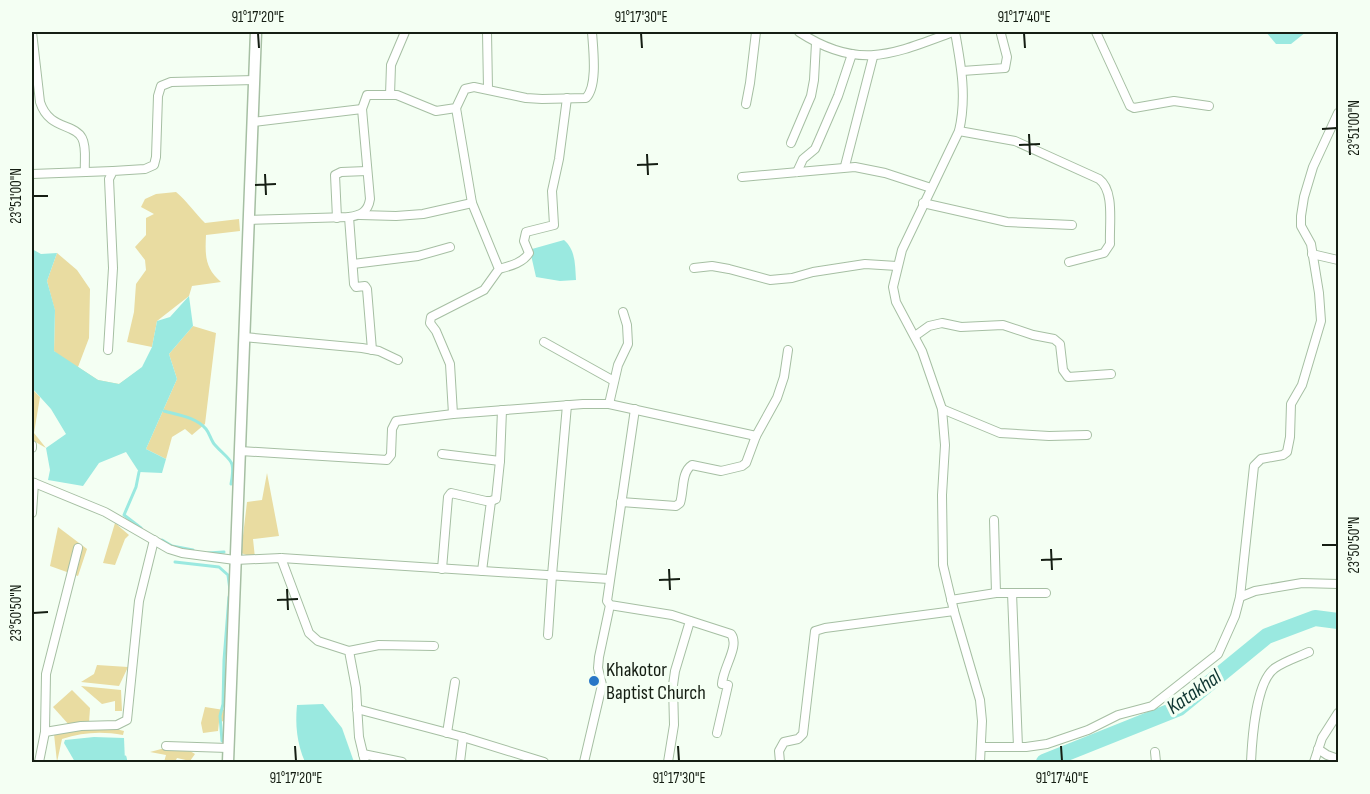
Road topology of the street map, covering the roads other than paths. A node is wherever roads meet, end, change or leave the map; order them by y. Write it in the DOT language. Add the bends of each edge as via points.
graph roads {
  1 [pos="32,32"];
  2 [pos="256,32"];
  3 [pos="405,32"];
  4 [pos="487,32"];
  5 [pos="592,32"];
  6 [pos="756,32"];
  7 [pos="799,32"];
  8 [pos="954,32"];
  9 [pos="1096,32"];
  10 [pos="1001,34"];
  11 [pos="816,43"];
  12 [pos="852,54"];
  13 [pos="873,57"];
  14 [pos="962,71"];
  15 [pos="255,81"];
  16 [pos="488,89"];
  17 [pos="390,95"];
  18 [pos="567,98"];
  19 [pos="746,104"];
  20 [pos="1209,106"];
  21 [pos="456,108"];
  22 [pos="362,109"];
  23 [pos="1338,113"];
  24 [pos="253,122"];
  25 [pos="959,130"];
  26 [pos="790,143"];
  27 [pos="845,166"];
  28 [pos="113,171"];
  29 [pos="368,171"];
  30 [pos="85,172"];
  31 [pos="796,172"];
  32 [pos="32,174"];
  33 [pos="742,177"];
  34 [pos="931,188"];
  35 [pos="472,203"];
  36 [pos="923,203"];
  37 [pos="360,216"];
  38 [pos="349,217"];
  39 [pos="337,218"];
  40 [pos="249,220"];
  41 [pos="1072,225"];
  42 [pos="450,247"];
  43 [pos="1312,254"];
  44 [pos="1338,260"];
  45 [pos="1070,262"];
  46 [pos="353,264"];
  47 [pos="897,266"];
  48 [pos="694,268"];
  49 [pos="499,269"];
  50 [pos="623,312"];
  51 [pos="915,336"];
  52 [pos="244,337"];
  53 [pos="544,342"];
  54 [pos="108,350"];
  55 [pos="372,350"];
  56 [pos="788,350"];
  57 [pos="398,360"];
  58 [pos="1111,374"];
  59 [pos="614,381"];
  60 [pos="609,404"];
  61 [pos="567,405"];
  62 [pos="635,409"];
  63 [pos="942,409"];
  64 [pos="502,410"];
  65 [pos="453,414"];
  66 [pos="1087,435"];
  67 [pos="756,436"];
  68 [pos="240,451"];
  69 [pos="442,453"];
  70 [pos="500,461"];
  71 [pos="33,483"];
  72 [pos="491,501"];
  73 [pos="621,502"];
  74 [pos="32,513"];
  75 [pos="994,520"];
  76 [pos="154,540"];
  77 [pos="78,548"];
  78 [pos="281,558"];
  79 [pos="235,560"];
  80 [pos="442,568"];
  81 [pos="482,571"];
  82 [pos="552,575"];
  83 [pos="609,579"];
  84 [pos="1338,584"];
  85 [pos="1012,592"];
  86 [pos="996,593"];
  87 [pos="1046,593"];
  88 [pos="1240,597"];
  89 [pos="951,600"];
  90 [pos="610,605"];
  91 [pos="954,611"];
  92 [pos="690,621"];
  93 [pos="548,635"];
  94 [pos="434,646"];
  95 [pos="349,651"];
  96 [pos="1309,652"];
  97 [pos="455,682"];
  98 [pos="357,709"];
  99 [pos="1338,713"];
  100 [pos="45,732"];
  101 [pos="447,733"];
  102 [pos="717,733"];
  103 [pos="463,738"];
  104 [pos="166,746"];
  105 [pos="982,747"];
  106 [pos="1018,747"];
  107 [pos="228,748"];
  108 [pos="1318,749"];
  109 [pos="1155,752"];
  110 [pos="364,758"];
  111 [pos="1338,759"];
  112 [pos="981,760"];
  113 [pos="39,762"];
  114 [pos="228,762"];
  115 [pos="402,762"];
  116 [pos="460,762"];
  117 [pos="544,762"];
  118 [pos="584,762"];
  119 [pos="668,762"];
  120 [pos="780,762"];
  121 [pos="971,762"];
  122 [pos="1156,762"];
  123 [pos="1251,762"];
  124 [pos="1314,762"];
  1 -- 30 [label="street" via="43,112 82,139"];
  2 -- 15 [label="street"];
  3 -- 17 [label="street" via="391,65"];
  4 -- 16 [label="street"];
  5 -- 18 [label="street" via="590,95"];
  6 -- 19 [label="street"];
  7 -- 11 [label="street"];
  8 -- 13 [label="street"];
  8 -- 14 [label="street"];
  9 -- 20 [label="street" via="1130,106 1174,101"];
  10 -- 14 [label="street" via="1007,57 1005,68"];
  11 -- 12 [label="street"];
  11 -- 26 [label="street" via="811,96"];
  12 -- 13 [label="street"];
  12 -- 31 [label="street" via="819,140"];
  13 -- 27 [label="street"];
  14 -- 25 [label="street"];
  15 -- 24 [label="street"];
  15 -- 28 [label="street" via="171,82 161,86 154,165 145,170"];
  16 -- 18 [label="street" via="526,98"];
  16 -- 21 [label="street" via="465,89"];
  17 -- 21 [label="street" via="436,111"];
  17 -- 22 [label="street" via="367,95"];
  18 -- 49 [label="street" via="552,191 554,225 526,232 527,256"];
  21 -- 35 [label="street"];
  22 -- 24 [label="street"];
  22 -- 29 [label="street"];
  23 -- 43 [label="street" via="1313,167 1301,207 1301,226"];
  24 -- 40 [label="street"];
  25 -- 34 [label="street"];
  25 -- 45 [label="street" via="1015,141 1106,184 1110,244 1104,253"];
  27 -- 31 [label="street"];
  27 -- 34 [label="street" via="868,168"];
  28 -- 30 [label="street"];
  28 -- 54 [label="street" via="109,179 113,268"];
  29 -- 37 [label="street" via="369,207"];
  29 -- 39 [label="street" via="335,174"];
  30 -- 32 [label="street"];
  31 -- 33 [label="street"];
  34 -- 36 [label="street"];
  35 -- 37 [label="street" via="423,214"];
  35 -- 49 [label="street"];
  36 -- 41 [label="street" via="1007,222"];
  36 -- 47 [label="street"];
  37 -- 38 [label="street"];
  38 -- 39 [label="street"];
  38 -- 46 [label="street"];
  39 -- 40 [label="street"];
  40 -- 52 [label="street"];
  42 -- 46 [label="street" via="418,256"];
  43 -- 44 [label="street"];
  43 -- 88 [label="street" via="1321,321 1302,385 1292,404 1287,452 1261,459 1254,466"];
  46 -- 55 [label="street" via="354,284 367,289"];
  47 -- 48 [label="street" via="865,264 770,280 712,266"];
  47 -- 51 [label="street" via="894,295"];
  49 -- 65 [label="street" via="484,290 431,317 430,323 450,364"];
  50 -- 59 [label="street" via="628,344"];
  51 -- 58 [label="street" via="942,323 962,327 1002,325 1057,341 1068,377"];
  51 -- 63 [label="street"];
  52 -- 55 [label="street"];
  52 -- 68 [label="street"];
  53 -- 59 [label="street"];
  55 -- 57 [label="street"];
  56 -- 67 [label="street" via="777,398"];
  59 -- 60 [label="street"];
  60 -- 61 [label="street"];
  60 -- 62 [label="street"];
  61 -- 64 [label="street"];
  61 -- 82 [label="street"];
  62 -- 67 [label="street"];
  62 -- 73 [label="street"];
  63 -- 66 [label="street" via="1000,433"];
  63 -- 89 [label="street" via="943,565"];
  64 -- 65 [label="street"];
  64 -- 70 [label="street"];
  65 -- 68 [label="street" via="396,421 387,460"];
  67 -- 73 [label="street" via="742,466 722,471 688,467 676,506"];
  68 -- 79 [label="street"];
  69 -- 70 [label="street"];
  70 -- 72 [label="street" via="497,494"];
  71 -- 74 [label="street"];
  71 -- 76 [label="street" via="105,512"];
  72 -- 80 [label="street" via="451,493 448,497"];
  72 -- 81 [label="street"];
  73 -- 83 [label="street"];
  75 -- 86 [label="street"];
  76 -- 79 [label="street" via="182,553"];
  76 -- 100 [label="street" via="139,601 126,720 117,725"];
  77 -- 100 [label="street" via="46,674"];
  78 -- 79 [label="street"];
  78 -- 80 [label="street"];
  78 -- 95 [label="street" via="309,633"];
  79 -- 107 [label="street"];
  80 -- 81 [label="street"];
  81 -- 82 [label="street"];
  82 -- 83 [label="street"];
  82 -- 93 [label="street"];
  83 -- 90 [label="street" via="606,601"];
  84 -- 88 [label="street" via="1302,584"];
  85 -- 86 [label="street"];
  85 -- 87 [label="street"];
  85 -- 106 [label="street"];
  86 -- 89 [label="street"];
  88 -- 106 [label="street" via="1218,654 1152,706 1118,715 1047,744"];
  89 -- 91 [label="street"];
  90 -- 92 [label="street"];
  90 -- 118 [label="street" via="599,657 602,685"];
  91 -- 105 [label="street" via="980,700"];
  91 -- 120 [label="street" via="815,632 803,734 784,742 779,751"];
  92 -- 102 [label="street" via="731,634 735,639 723,672 722,684 728,685"];
  92 -- 119 [label="street" via="675,671 674,725"];
  94 -- 95 [label="street" via="379,645"];
  95 -- 98 [label="street"];
  96 -- 123 [label="street" via="1274,668 1263,684"];
  97 -- 101 [label="street"];
  98 -- 101 [label="street"];
  98 -- 110 [label="street"];
  99 -- 108 [label="street"];
  100 -- 113 [label="street"];
  101 -- 103 [label="street"];
  103 -- 116 [label="street"];
  103 -- 117 [label="street"];
  104 -- 107 [label="street"];
  105 -- 106 [label="street"];
  105 -- 112 [label="street"];
  107 -- 114 [label="street"];
  108 -- 111 [label="street"];
  108 -- 124 [label="street"];
  109 -- 122 [label="street"];
  110 -- 115 [label="street"];
  112 -- 121 [label="street"];
}
